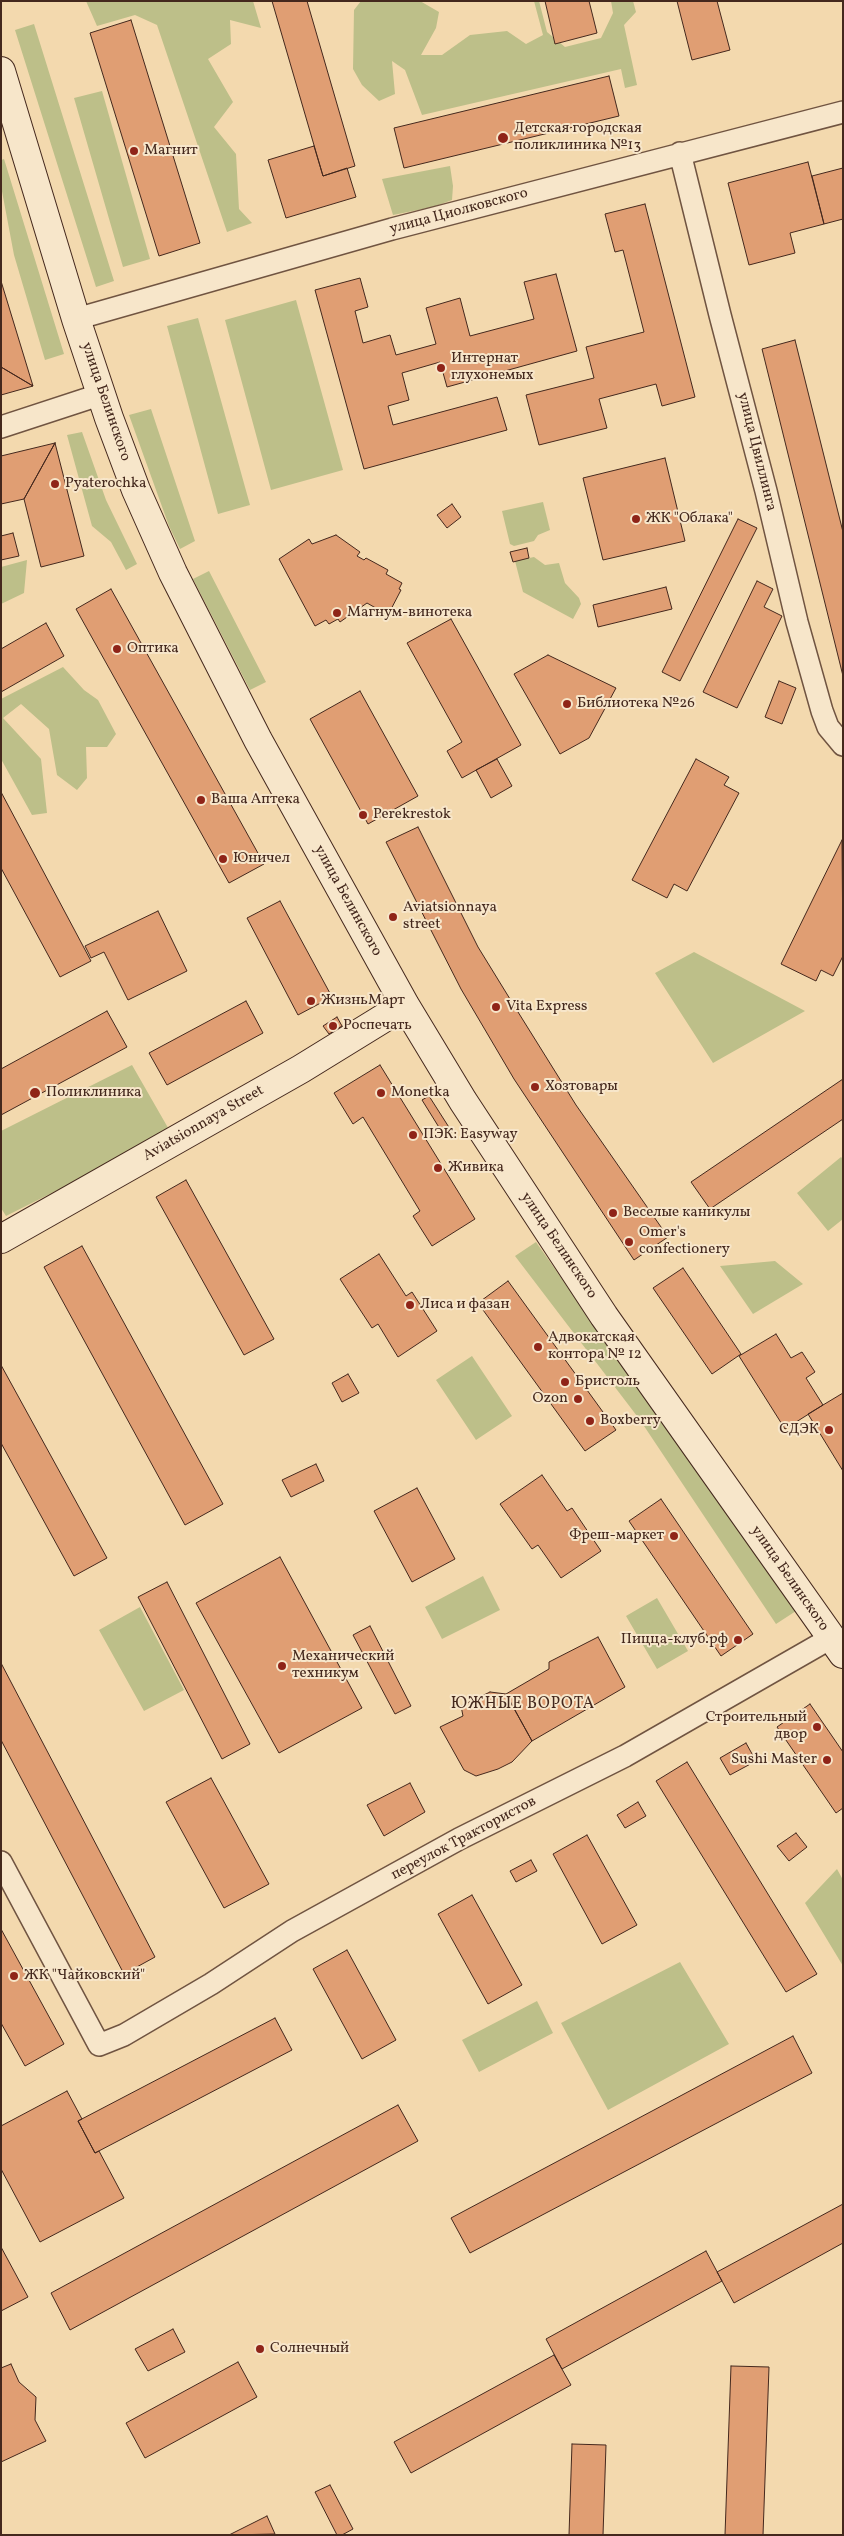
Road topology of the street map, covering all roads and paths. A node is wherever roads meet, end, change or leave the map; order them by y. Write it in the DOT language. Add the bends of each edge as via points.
graph roads {
  1 [pos="1,71"];
  2 [pos="843,112"];
  3 [pos="680,153"];
  4 [pos="76,319"];
  5 [pos="102,394"];
  6 [pos="1,427"];
  7 [pos="843,746"];
  8 [pos="405,1005"];
  9 [pos="1,1239"];
  10 [pos="837,1646"];
  11 [pos="1,1862"];
  1 -- 4 [label="main road, улица Белинского"];
  2 -- 3 [label="street, улица Циолковского"];
  3 -- 4 [label="street, улица Циолковского" via="233,273"];
  3 -- 7 [label="street, улица Цвиллинга" via="796,622 828,727"];
  4 -- 5 [label="main road, улица Белинского"];
  5 -- 6 [label="street"];
  5 -- 8 [label="main road, улица Белинского" via="136,490 173,573 258,740"];
  8 -- 9 [label="main road, Aviatsionnaya Street" via="301,1069"];
  8 -- 10 [label="main road, улица Белинского" via="462,1101 551,1237"];
  10 -- 11 [label="street, переулок Трактористов" via="459,1839 292,1931 211,1984 124,2035 100,2045"];
}
